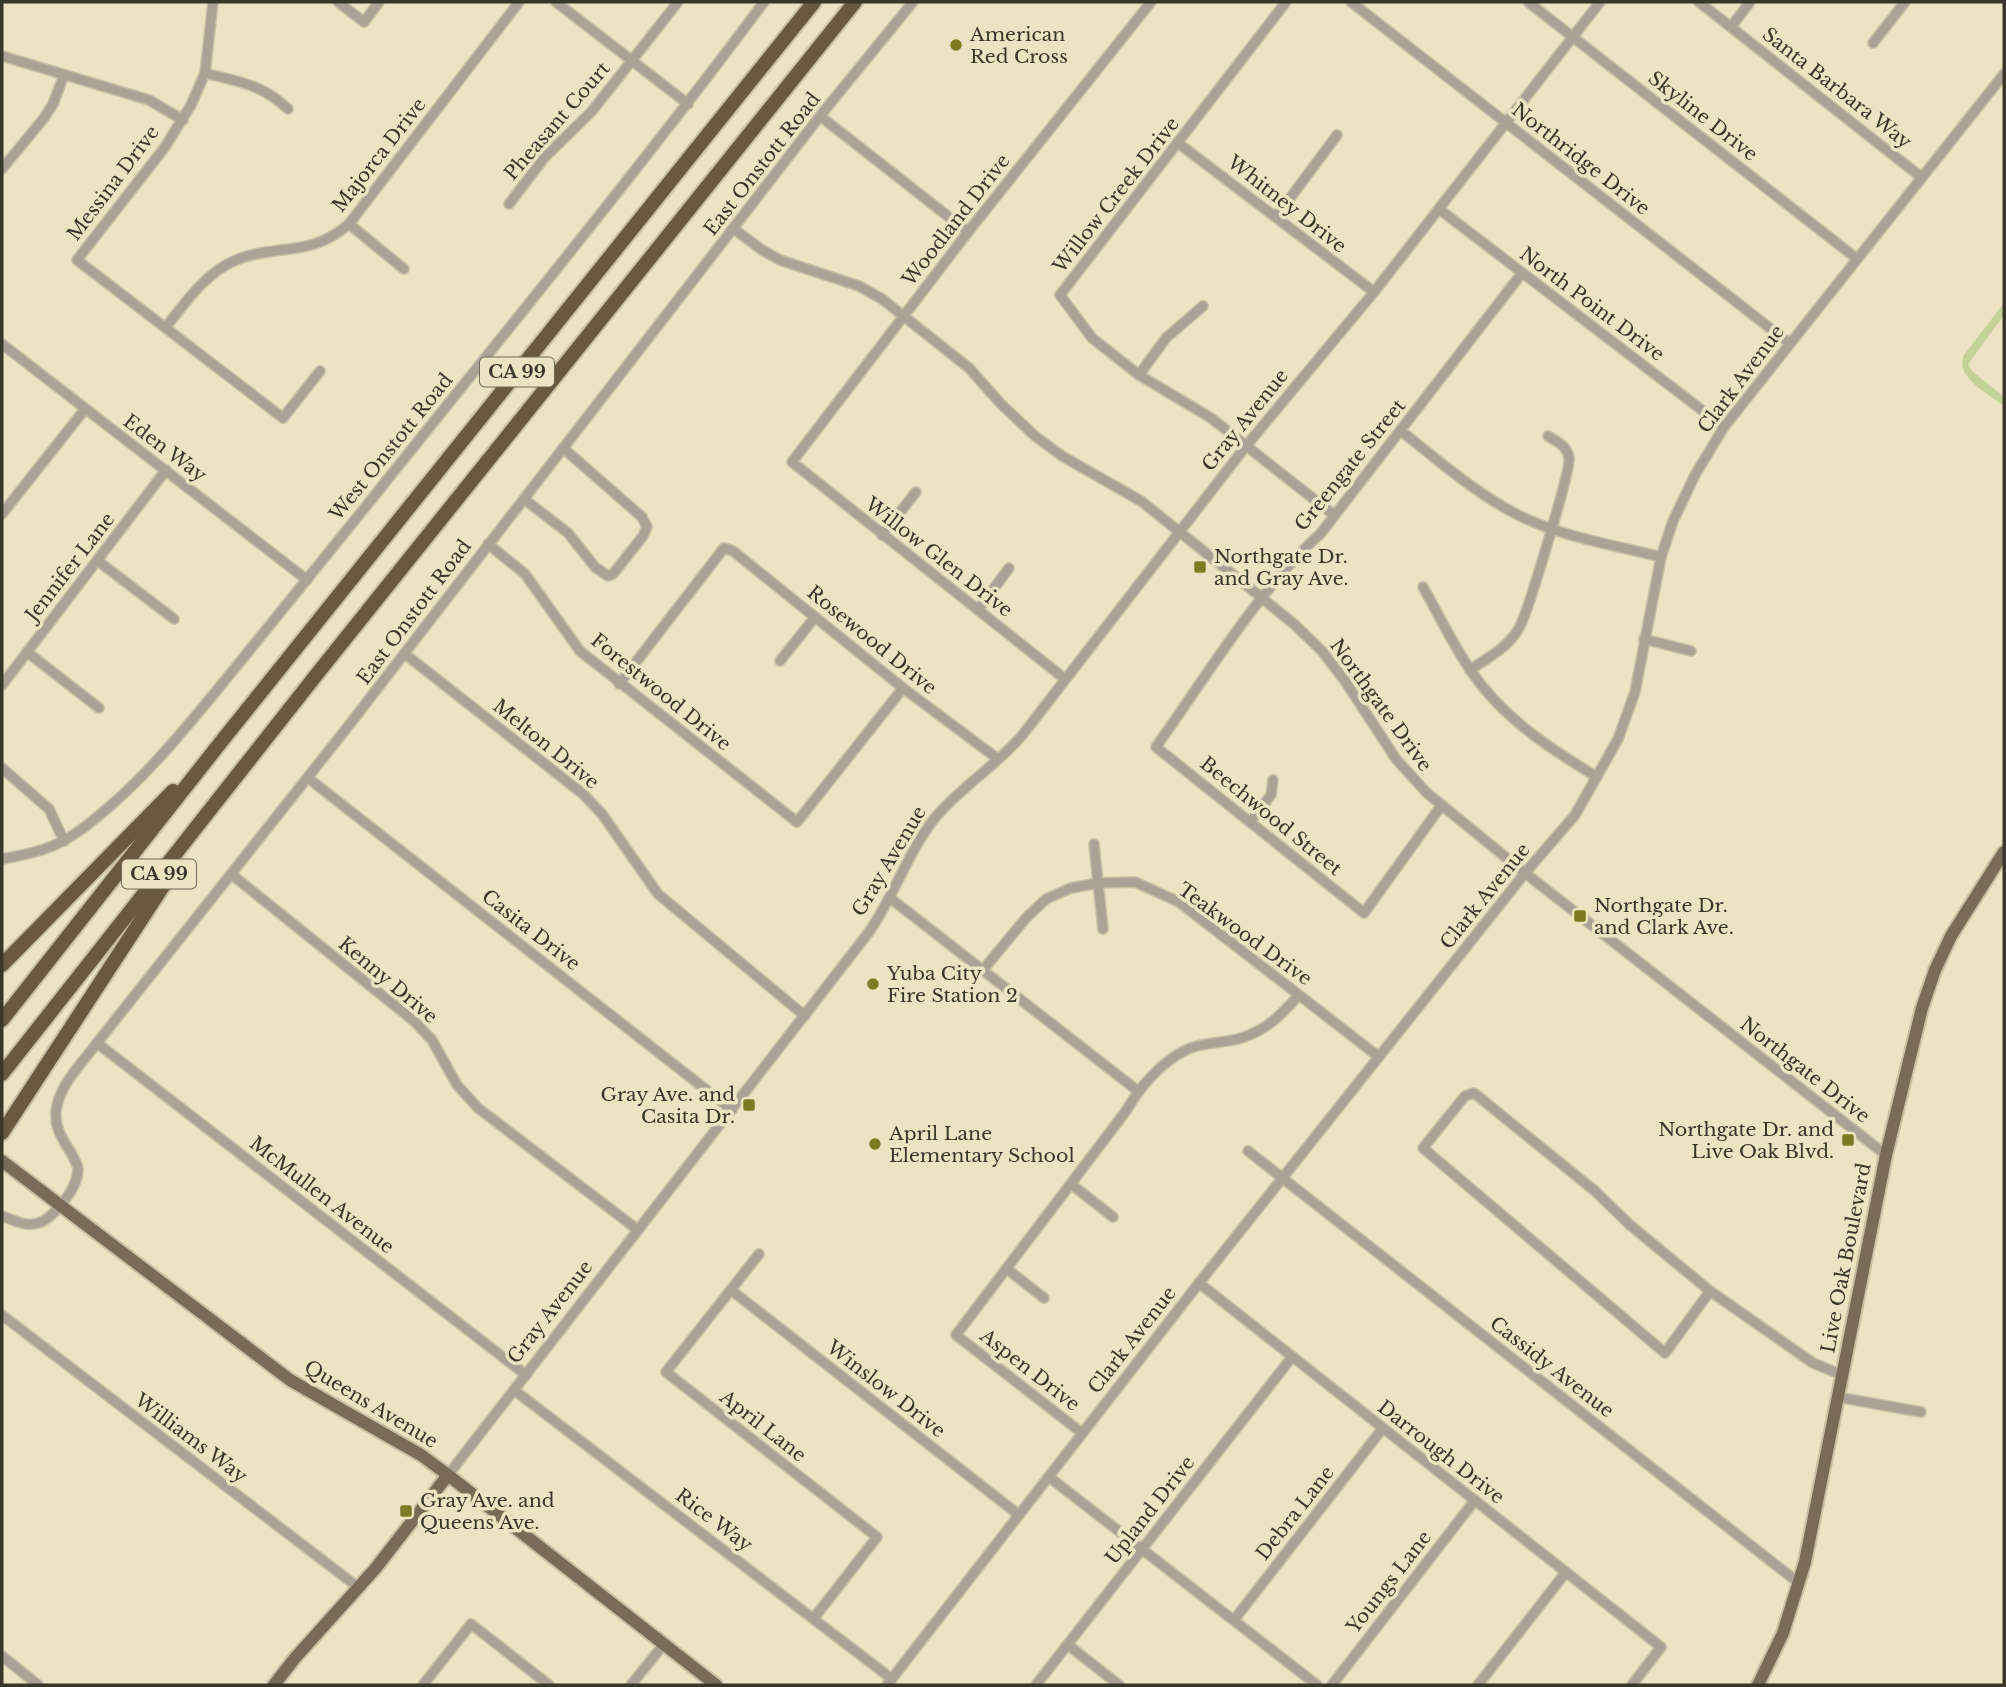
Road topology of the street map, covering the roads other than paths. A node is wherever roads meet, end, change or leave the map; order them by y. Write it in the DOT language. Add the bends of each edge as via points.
graph roads {
  1 [pos="213,2"];
  2 [pos="338,2"];
  3 [pos="379,2"];
  4 [pos="519,2"];
  5 [pos="556,2"];
  6 [pos="678,2"];
  7 [pos="764,2"];
  8 [pos="814,2"];
  9 [pos="855,2"];
  10 [pos="912,2"];
  11 [pos="1151,2"];
  12 [pos="1286,2"];
  13 [pos="1351,2"];
  14 [pos="1528,2"];
  15 [pos="1600,2"];
  16 [pos="1699,2"];
  17 [pos="1750,2"];
  18 [pos="1905,2"];
  19 [pos="1731,27"];
  20 [pos="1573,36"];
  21 [pos="1873,43"];
  22 [pos="2,56"];
  23 [pos="631,60"];
  24 [pos="205,73"];
  25 [pos="2004,74"];
  26 [pos="64,75"];
  27 [pos="688,104"];
  28 [pos="288,109"];
  29 [pos="820,116"];
  30 [pos="183,120"];
  31 [pos="1506,123"];
  32 [pos="1337,135"];
  33 [pos="1178,143"];
  34 [pos="2,169"];
  35 [pos="1921,177"];
  36 [pos="509,204"];
  37 [pos="1439,209"];
  38 [pos="1276,217"];
  39 [pos="349,224"];
  40 [pos="734,229"];
  41 [pos="968,232"];
  42 [pos="1856,258"];
  43 [pos="404,269"];
  44 [pos="1522,273"];
  45 [pos="1374,292"];
  46 [pos="1203,306"];
  47 [pos="904,315"];
  48 [pos="166,327"];
  49 [pos="1789,343"];
  50 [pos="2,344"];
  51 [pos="320,371"];
  52 [pos="1139,375"];
  53 [pos="85,409"];
  54 [pos="1724,428"];
  55 [pos="1401,431"];
  56 [pos="1548,436"];
  57 [pos="1247,446"];
  58 [pos="563,448"];
  59 [pos="792,463"];
  60 [pos="166,470"];
  61 [pos="916,492"];
  62 [pos="524,499"];
  63 [pos="2,514"];
  64 [pos="1334,515"];
  65 [pos="1551,529"];
  66 [pos="1179,534"];
  67 [pos="882,535"];
  68 [pos="488,544"];
  69 [pos="1661,557"];
  70 [pos="98,561"];
  71 [pos="1009,568"];
  72 [pos="307,580"];
  73 [pos="1423,587"];
  74 [pos="1262,598"];
  75 [pos="978,610"];
  76 [pos="815,617"];
  77 [pos="174,619"];
  78 [pos="1644,639"];
  79 [pos="1691,651"];
  80 [pos="27,652"];
  81 [pos="405,654"];
  82 [pos="780,661"];
  83 [pos="1470,670"];
  84 [pos="317,674"];
  85 [pos="1065,679"];
  86 [pos="620,684"];
  87 [pos="2,685"];
  88 [pos="903,688"];
  89 [pos="99,708"];
  90 [pos="221,742"];
  91 [pos="1156,747"];
  92 [pos="998,759"];
  93 [pos="2,768"];
  94 [pos="1597,777"];
  95 [pos="308,778"];
  96 [pos="1273,780"];
  97 [pos="1441,806"];
  98 [pos="1250,822"];
  99 [pos="64,841"];
  100 [pos="1094,844"];
  101 [pos="2004,852"];
  102 [pos="2,859"];
  103 [pos="1525,873"];
  104 [pos="231,874"];
  105 [pos="1098,883"];
  106 [pos="890,898"];
  107 [pos="1103,929"];
  108 [pos="2,965"];
  109 [pos="983,971"];
  110 [pos="1299,995"];
  111 [pos="806,1016"];
  112 [pos="2,1020"];
  113 [pos="97,1043"];
  114 [pos="1378,1057"];
  115 [pos="2,1074"];
  116 [pos="1138,1091"];
  117 [pos="732,1110"];
  118 [pos="2,1133"];
  119 [pos="1248,1151"];
  120 [pos="1886,1155"];
  121 [pos="2,1161"];
  122 [pos="1283,1178"];
  123 [pos="1071,1184"];
  124 [pos="61,1205"];
  125 [pos="2,1216"];
  126 [pos="1113,1217"];
  127 [pos="638,1230"];
  128 [pos="759,1254"];
  129 [pos="1006,1269"];
  130 [pos="1199,1283"];
  131 [pos="731,1290"];
  132 [pos="1710,1292"];
  133 [pos="1044,1298"];
  134 [pos="2,1315"];
  135 [pos="1293,1357"];
  136 [pos="526,1375"];
  137 [pos="1842,1375"];
  138 [pos="514,1390"];
  139 [pos="1837,1397"];
  140 [pos="1922,1412"];
  141 [pos="1383,1428"];
  142 [pos="1082,1433"];
  143 [pos="449,1475"];
  144 [pos="1049,1477"];
  145 [pos="1475,1500"];
  146 [pos="1019,1515"];
  147 [pos="1143,1548"];
  148 [pos="1566,1572"];
  149 [pos="1800,1584"];
  150 [pos="359,1588"];
  151 [pos="814,1618"];
  152 [pos="1234,1620"];
  153 [pos="663,1644"];
  154 [pos="1068,1645"];
  155 [pos="2,1656"];
  156 [pos="27,1676"];
  157 [pos="890,1682"];
  158 [pos="20,1685"];
  159 [pos="38,1685"];
  160 [pos="274,1685"];
  161 [pos="423,1685"];
  162 [pos="550,1685"];
  163 [pos="631,1685"];
  164 [pos="716,1685"];
  165 [pos="1036,1685"];
  166 [pos="1119,1685"];
  167 [pos="1317,1685"];
  168 [pos="1332,1685"];
  169 [pos="1478,1685"];
  170 [pos="1632,1685"];
  171 [pos="1758,1685"];
  1 -- 24 [label="street, Messina Drive"];
  2 -- 3 [label="street" via="363,22"];
  4 -- 39 [label="street, Majorca Drive"];
  5 -- 23 [label="street"];
  6 -- 23 [label="street, Pheasant Court"];
  7 -- 27 [label="street, West Onstott Road"];
  8 -- 90 [label="highway, CA 99"];
  9 -- 84 [label="highway, CA 99"];
  10 -- 29 [label="street, East Onstott Road"];
  11 -- 41 [label="street, Woodland Drive"];
  12 -- 33 [label="street, Willow Creek Drive"];
  13 -- 31 [label="street, Northridge Drive"];
  14 -- 20 [label="street, Skyline Drive"];
  15 -- 20 [label="street, Gray Avenue"];
  16 -- 19 [label="street, Santa Barbara Way"];
  17 -- 19 [label="street"];
  18 -- 21 [label="street"];
  19 -- 35 [label="street, Santa Barbara Way"];
  20 -- 31 [label="street, Gray Avenue"];
  20 -- 42 [label="street, Skyline Drive"];
  22 -- 26 [label="street"];
  23 -- 27 [label="street"];
  23 -- 36 [label="street, Pheasant Court"];
  24 -- 28 [label="street" via="261,88"];
  24 -- 30 [label="street, Messina Drive"];
  25 -- 35 [label="street, Clark Avenue"];
  26 -- 30 [label="street" via="149,100"];
  26 -- 34 [label="street" via="44,118"];
  27 -- 72 [label="street, West Onstott Road"];
  29 -- 40 [label="street, East Onstott Road"];
  29 -- 41 [label="street"];
  30 -- 48 [label="street, Messina Drive" via="77,260"];
  31 -- 37 [label="street, Gray Avenue"];
  31 -- 49 [label="street, Northridge Drive"];
  32 -- 38 [label="street"];
  33 -- 38 [label="street, Whitney Drive"];
  33 -- 52 [label="street, Willow Creek Drive" via="1060,295 1092,338"];
  35 -- 42 [label="street, Clark Avenue"];
  37 -- 44 [label="street, North Point Drive"];
  37 -- 45 [label="street, Gray Avenue"];
  38 -- 45 [label="street, Whitney Drive"];
  39 -- 43 [label="street"];
  39 -- 48 [label="street, Majorca Drive" via="312,246 259,253 212,273"];
  40 -- 47 [label="street, Northgate Drive" via="780,260 859,286"];
  40 -- 58 [label="street, East Onstott Road"];
  41 -- 47 [label="street, Woodland Drive"];
  42 -- 49 [label="street, Clark Avenue"];
  44 -- 54 [label="street, North Point Drive"];
  44 -- 55 [label="street, Greengate Street"];
  45 -- 57 [label="street, Gray Avenue"];
  46 -- 52 [label="street" via="1166,338"];
  47 -- 59 [label="street, Woodland Drive"];
  47 -- 66 [label="street, Northgate Drive" via="969,368 1035,436 1141,501"];
  48 -- 51 [label="street, Messina Drive" via="283,418"];
  49 -- 54 [label="street, Clark Avenue"];
  50 -- 53 [label="street, Eden Way"];
  52 -- 57 [label="street, Willow Creek Drive" via="1212,418"];
  53 -- 60 [label="street, Eden Way"];
  53 -- 63 [label="street"];
  54 -- 69 [label="street, Clark Avenue" via="1695,475"];
  55 -- 64 [label="street, Greengate Street"];
  55 -- 65 [label="street" via="1484,495"];
  56 -- 65 [label="street" via="1563,444 1569,460"];
  57 -- 64 [label="street, Willow Creek Drive"];
  57 -- 66 [label="street, Gray Avenue"];
  58 -- 62 [label="street, East Onstott Road"];
  58 -- 62 [label="street" via="642,517 647,527 643,536 608,576 568,533"];
  59 -- 67 [label="street, Willow Glen Drive"];
  60 -- 70 [label="street, Jennifer Lane"];
  60 -- 72 [label="street, Eden Way"];
  61 -- 67 [label="street"];
  62 -- 68 [label="street, East Onstott Road"];
  64 -- 74 [label="street, Greengate Street"];
  65 -- 69 [label="street"];
  65 -- 83 [label="street" via="1521,624 1505,647"];
  66 -- 74 [label="street, Northgate Drive"];
  66 -- 85 [label="street, Gray Avenue"];
  67 -- 75 [label="street, Willow Glen Drive"];
  68 -- 81 [label="street, East Onstott Road"];
  68 -- 86 [label="street, Forestwood Drive" via="524,574 580,651"];
  69 -- 78 [label="street, Clark Avenue"];
  70 -- 77 [label="street"];
  70 -- 80 [label="street, Jennifer Lane"];
  71 -- 75 [label="street"];
  72 -- 99 [label="street, West Onstott Road" via="169,745 96,818"];
  73 -- 83 [label="street"];
  74 -- 91 [label="street, Greengate Street"];
  74 -- 97 [label="street, Northgate Drive" via="1322,651 1396,759"];
  75 -- 85 [label="street, Willow Glen Drive"];
  76 -- 82 [label="street"];
  76 -- 86 [label="street, Rosewood Drive" via="724,548"];
  76 -- 88 [label="street, Rosewood Drive"];
  78 -- 79 [label="street"];
  78 -- 94 [label="street, Clark Avenue" via="1635,692 1618,739"];
  80 -- 87 [label="street, Jennifer Lane"];
  80 -- 89 [label="street"];
  81 -- 95 [label="street, East Onstott Road"];
  81 -- 111 [label="street, Melton Drive" via="583,794 658,894"];
  83 -- 94 [label="street" via="1500,707 1546,746"];
  84 -- 115 [label="highway, CA 99"];
  84 -- 118 [label="highway" via="169,876"];
  85 -- 92 [label="street, Gray Avenue"];
  86 -- 88 [label="street, Forestwood Drive" via="797,822"];
  88 -- 92 [label="street, Rosewood Drive"];
  90 -- 108 [label="highway"];
  90 -- 112 [label="highway, CA 99"];
  91 -- 98 [label="street, Beechwood Street"];
  92 -- 106 [label="street, Gray Avenue" via="932,822"];
  93 -- 99 [label="street" via="49,809"];
  94 -- 103 [label="street, Clark Avenue" via="1575,815"];
  95 -- 104 [label="street, East Onstott Road"];
  95 -- 117 [label="street, Casita Drive"];
  96 -- 98 [label="street" via="1271,795"];
  97 -- 98 [label="street, Beechwood Street" via="1364,913"];
  97 -- 103 [label="street, Northgate Drive"];
  99 -- 102 [label="street, West Onstott Road" via="32,854"];
  100 -- 105 [label="street"];
  101 -- 120 [label="main road, Live Oak Boulevard" via="1935,970"];
  103 -- 114 [label="street, Clark Avenue"];
  103 -- 120 [label="street, Northgate Drive"];
  104 -- 113 [label="street, East Onstott Road"];
  104 -- 127 [label="street, Kenny Drive" via="414,1021 478,1108"];
  105 -- 107 [label="street"];
  105 -- 109 [label="street, Teakwood Drive" via="1071,888 1046,900"];
  105 -- 110 [label="street, Teakwood Drive" via="1135,883 1179,902"];
  106 -- 109 [label="street"];
  106 -- 111 [label="street, Gray Avenue"];
  109 -- 116 [label="street"];
  110 -- 114 [label="street, Teakwood Drive"];
  110 -- 116 [label="street" via="1275,1021 1245,1037 1187,1049"];
  111 -- 117 [label="street, Gray Avenue"];
  113 -- 124 [label="street, East Onstott Road" via="61,1093 56,1109 58,1134 78,1167 73,1188"];
  113 -- 136 [label="street, McMullen Avenue"];
  114 -- 122 [label="street, Clark Avenue"];
  116 -- 123 [label="street"];
  117 -- 127 [label="street, Gray Avenue"];
  119 -- 122 [label="street, Cassidy Avenue"];
  120 -- 137 [label="main road, Live Oak Boulevard"];
  121 -- 124 [label="main road, Queens Avenue"];
  122 -- 130 [label="street, Clark Avenue"];
  122 -- 149 [label="street, Cassidy Avenue"];
  123 -- 126 [label="street"];
  123 -- 129 [label="street"];
  124 -- 125 [label="street, East Onstott Road" via="36,1224"];
  124 -- 143 [label="main road, Queens Avenue" via="290,1380"];
  127 -- 136 [label="street, Gray Avenue"];
  128 -- 131 [label="street, April Lane"];
  129 -- 133 [label="street"];
  129 -- 142 [label="street, Aspen Drive" via="956,1335"];
  130 -- 135 [label="street, Darrough Drive"];
  130 -- 142 [label="street, Clark Avenue"];
  131 -- 146 [label="street, Winslow Drive"];
  131 -- 151 [label="street, April Lane" via="666,1372 877,1537"];
  132 -- 132 [label="street" via="1474,1093 1465,1096 1423,1148 1665,1353"];
  132 -- 137 [label="street" via="1813,1363"];
  134 -- 150 [label="street, Williams Way"];
  135 -- 141 [label="street, Darrough Drive"];
  135 -- 147 [label="street, Upland Drive"];
  136 -- 138 [label="street, Gray Avenue"];
  137 -- 139 [label="main road, Live Oak Boulevard"];
  138 -- 143 [label="street, Gray Avenue"];
  138 -- 151 [label="street, Rice Way"];
  139 -- 140 [label="street"];
  139 -- 149 [label="main road, Live Oak Boulevard"];
  141 -- 145 [label="street, Darrough Drive"];
  141 -- 152 [label="street, Debra Lane"];
  142 -- 144 [label="street, Clark Avenue"];
  143 -- 150 [label="main road, Gray Avenue"];
  143 -- 153 [label="main road, Queens Avenue"];
  144 -- 146 [label="street, Clark Avenue"];
  144 -- 147 [label="street"];
  145 -- 148 [label="street, Darrough Drive"];
  145 -- 168 [label="street, Youngs Lane"];
  146 -- 157 [label="street, Clark Avenue"];
  147 -- 152 [label="street"];
  147 -- 154 [label="street, Upland Drive"];
  148 -- 169 [label="street"];
  148 -- 170 [label="street, Darrough Drive" via="1661,1647"];
  149 -- 171 [label="main road, Live Oak Boulevard"];
  150 -- 160 [label="main road, Gray Avenue"];
  151 -- 157 [label="street, Rice Way"];
  152 -- 167 [label="street"];
  153 -- 163 [label="street"];
  153 -- 164 [label="main road, Queens Avenue"];
  154 -- 165 [label="street, Upland Drive"];
  154 -- 166 [label="street"];
  155 -- 156 [label="street"];
  156 -- 158 [label="street"];
  156 -- 159 [label="street"];
  161 -- 162 [label="street" via="471,1624"];
}
